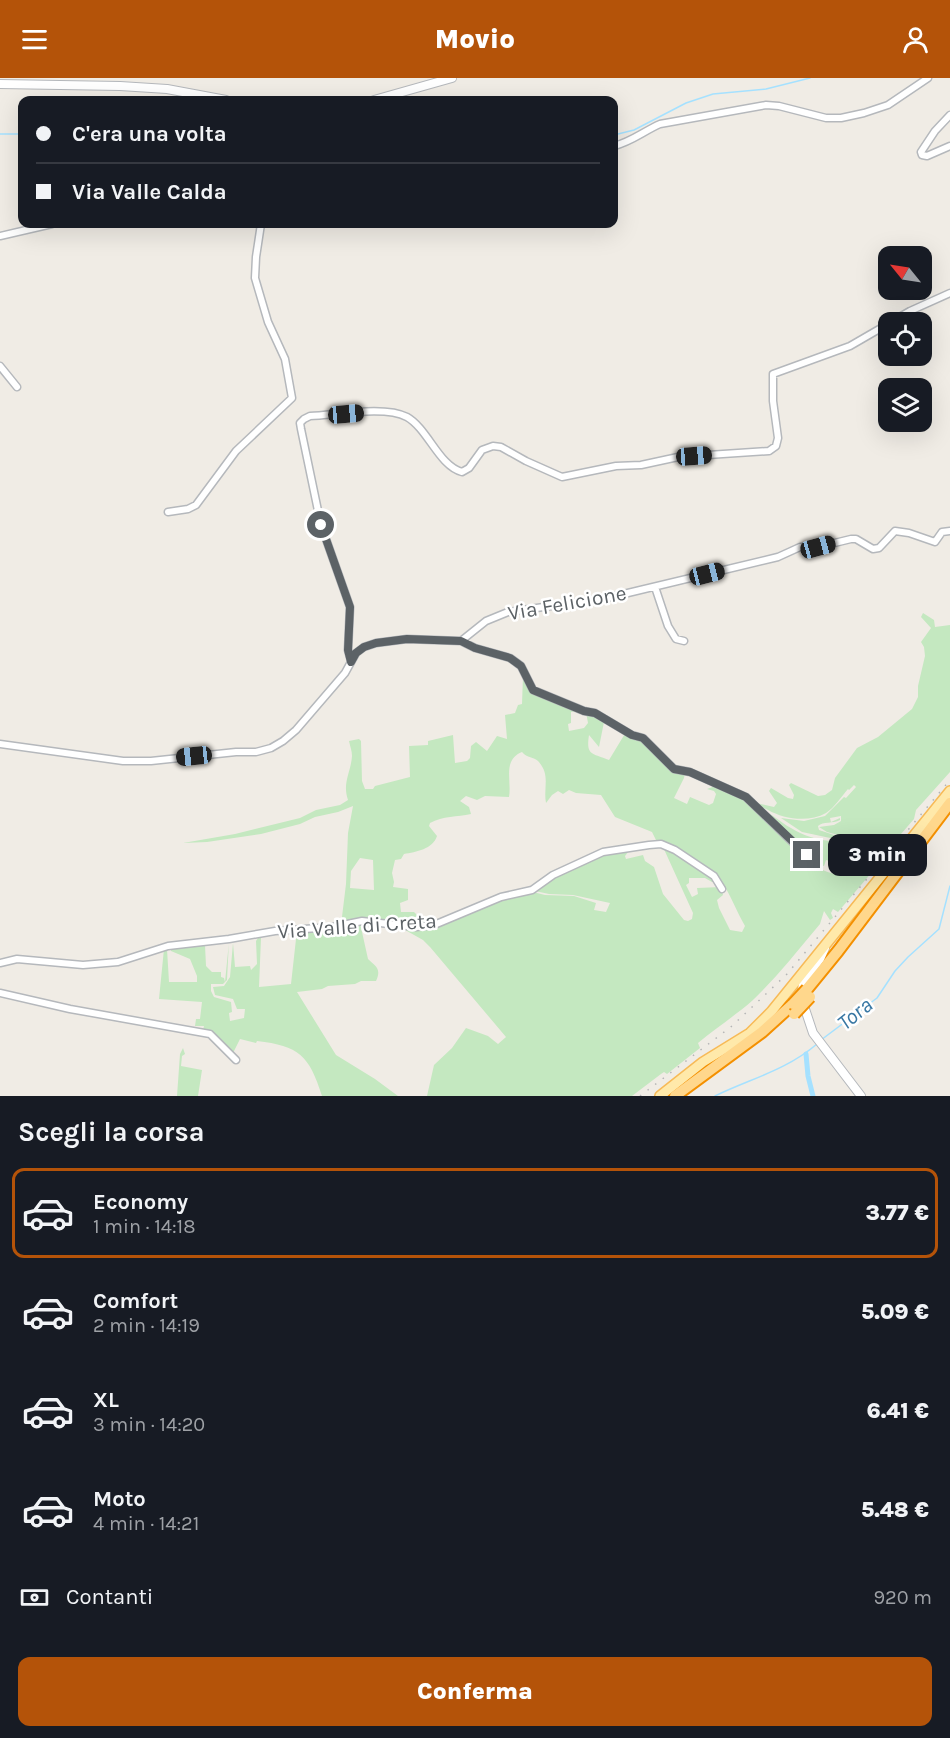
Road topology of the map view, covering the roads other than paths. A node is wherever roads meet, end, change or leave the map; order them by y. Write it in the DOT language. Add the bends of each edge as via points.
graph roads {
  1 [pos="452,78"];
  2 [pos="927,78"];
  3 [pos="0,84"];
  4 [pos="204,96"];
  5 [pos="388,96"];
  6 [pos="950,115"];
  7 [pos="618,145"];
  8 [pos="950,146"];
  9 [pos="35,228"];
  10 [pos="260,228"];
  11 [pos="0,236"];
  12 [pos="950,293"];
  13 [pos="907,312"];
  14 [pos="878,330"];
  15 [pos="0,366"];
  16 [pos="17,387"];
  17 [pos="168,512"];
  18 [pos="950,531"];
  19 [pos="655,587"];
  20 [pos="461,641"];
  21 [pos="684,641"];
  22 [pos="351,662"];
  23 [pos="0,744"];
  24 [pos="950,791"];
  25 [pos="950,803"];
  26 [pos="950,813"];
  27 [pos="816,865"];
  28 [pos="722,889"];
  29 [pos="826,944"];
  30 [pos="0,963"];
  31 [pos="0,993"];
  32 [pos="808,993"];
  33 [pos="794,1009"];
  34 [pos="236,1059"];
  35 [pos="660,1096"];
  36 [pos="675,1096"];
  37 [pos="686,1096"];
  38 [pos="861,1096"];
  1 -- 5 [label="street"];
  2 -- 7 [label="street" via="888,105 864,113 832,119 778,106 752,106 660,124"];
  3 -- 4 [label="street" via="120,86"];
  6 -- 8 [label="street" via="921,152 927,156"];
  9 -- 11 [label="street"];
  10 -- 17 [label="street" via="255,278 268,322 285,359 292,398 236,452 196,505"];
  12 -- 13 [label="street"];
  14 -- 22 [label="street" via="850,346 773,374 778,438 769,451 678,457 562,477 494,446 482,450 462,472 448,463 412,421 396,413 374,411 304,418 300,423 321,525 350,607"];
  15 -- 16 [label="street"];
  18 -- 19 [label="street, Via Felicione" via="942,532 935,542 895,531 879,548 873,549 851,538 818,547 800,547 778,557"];
  19 -- 20 [label="street, Via Felicione" via="508,612 486,621"];
  19 -- 21 [label="street, Via Felicione" via="668,626 676,639"];
  20 -- 22 [label="street" via="407,639 376,643 356,653"];
  20 -- 27 [label="street" via="510,658 521,666 533,690 595,713 643,738 674,769 690,772 746,797"];
  22 -- 23 [label="street" via="296,730 271,748 256,752 123,761"];
  24 -- 29 [label="main road"];
  25 -- 32 [label="highway"];
  26 -- 32 [label="highway" via="866,926"];
  28 -- 30 [label="street, Via Valle di Creta" via="714,876 675,850 661,844 649,845 603,852 553,875 532,890 501,897 434,925 362,921 168,946 118,962 83,964 17,959"];
  29 -- 35 [label="main road" via="762,1022"];
  29 -- 38 [label="street" via="803,983 805,1009 813,1033"];
  31 -- 34 [label="street" via="210,1034"];
  32 -- 33 [label="highway, bridge"];
  33 -- 36 [label="highway"];
  33 -- 37 [label="highway" via="747,1052"];
}
